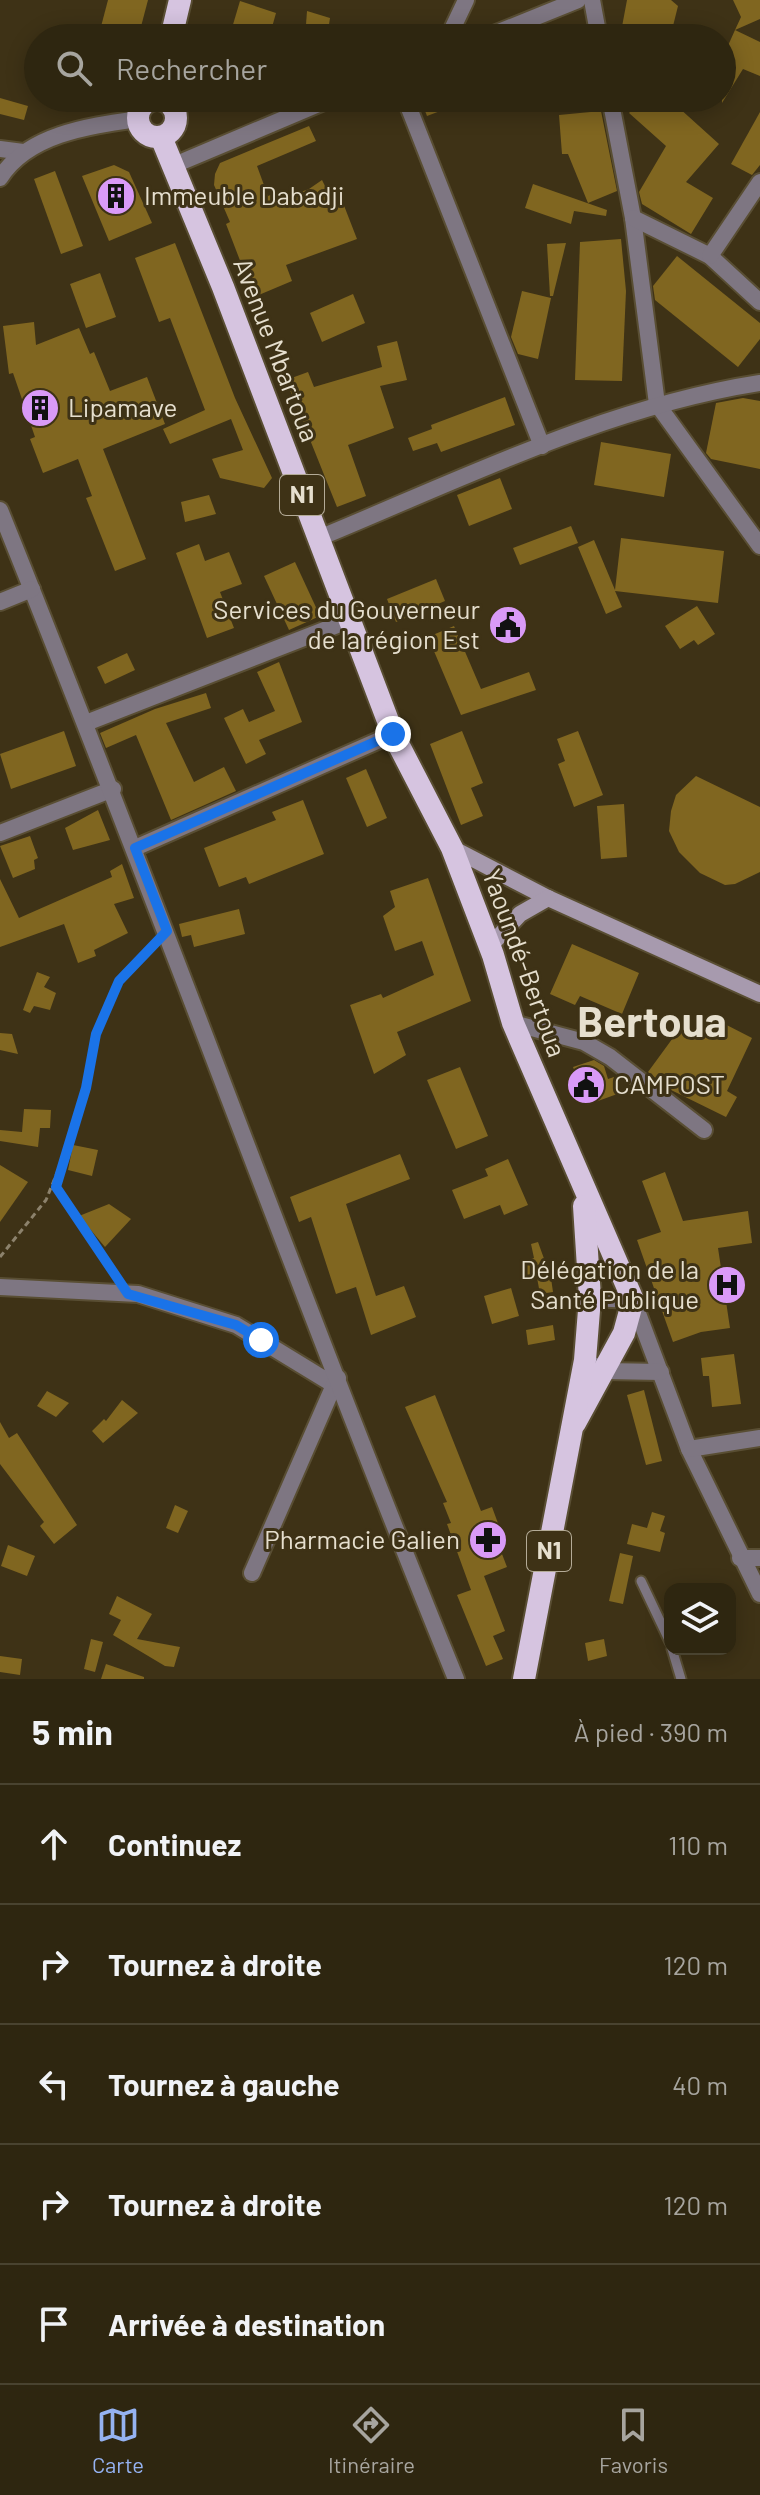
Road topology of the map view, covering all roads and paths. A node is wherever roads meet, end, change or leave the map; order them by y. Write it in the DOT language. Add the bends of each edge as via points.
graph roads {
  1 [pos="180,0"];
  2 [pos="466,0"];
  3 [pos="578,0"];
  4 [pos="592,0"];
  5 [pos="174,24"];
  6 [pos="455,24"];
  7 [pos="519,24"];
  8 [pos="596,24"];
  9 [pos="141,112"];
  10 [pos="174,112"];
  11 [pos="300,112"];
  12 [pos="411,112"];
  13 [pos="613,112"];
  14 [pos="138,119"];
  15 [pos="161,137"];
  16 [pos="0,149"];
  17 [pos="23,152"];
  18 [pos="172,166"];
  19 [pos="0,178"];
  20 [pos="760,182"];
  21 [pos="633,218"];
  22 [pos="710,256"];
  23 [pos="760,302"];
  24 [pos="760,383"];
  25 [pos="657,404"];
  26 [pos="542,446"];
  27 [pos="0,510"];
  28 [pos="319,538"];
  29 [pos="760,546"];
  30 [pos="32,589"];
  31 [pos="0,602"];
  32 [pos="350,620"];
  33 [pos="86,723"];
  34 [pos="393,734"];
  35 [pos="113,789"];
  36 [pos="0,833"];
  37 [pos="135,848"];
  38 [pos="452,848"];
  39 [pos="548,898"];
  40 [pos="167,931"];
  41 [pos="493,955"];
  42 [pos="760,994"];
  43 [pos="513,1023"];
  44 [pos="704,1130"];
  45 [pos="74,1131"];
  46 [pos="582,1184"];
  47 [pos="0,1257"];
  48 [pos="0,1287"];
  49 [pos="128,1294"];
  50 [pos="590,1298"];
  51 [pos="633,1300"];
  52 [pos="585,1360"];
  53 [pos="605,1371"];
  54 [pos="661,1372"];
  55 [pos="336,1382"];
  56 [pos="575,1423"];
  57 [pos="760,1438"];
  58 [pos="689,1449"];
  59 [pos="740,1558"];
  60 [pos="760,1558"];
  61 [pos="252,1573"];
  62 [pos="641,1581"];
  63 [pos="760,1594"];
  64 [pos="664,1629"];
  65 [pos="674,1655"];
  66 [pos="456,1679"];
  67 [pos="524,1679"];
  68 [pos="681,1679"];
  1 -- 5 [label="highway"];
  2 -- 6 [label="street"];
  3 -- 7 [label="street"];
  4 -- 8 [label="street"];
  9 -- 14 [label="highway"];
  10 -- 15 [label="highway" via="172,130"];
  11 -- 18 [label="street"];
  12 -- 26 [label="street"];
  13 -- 21 [label="street"];
  14 -- 15 [label="highway" via="148,135"];
  14 -- 17 [label="street" via="77,130"];
  15 -- 18 [label="highway, Avenue Mbartoua / N1"];
  16 -- 17 [label="street"];
  17 -- 19 [label="street"];
  18 -- 28 [label="highway, Avenue Mbartoua / N1"];
  20 -- 22 [label="street"];
  21 -- 22 [label="street"];
  21 -- 25 [label="street"];
  22 -- 23 [label="street"];
  24 -- 25 [label="street"];
  25 -- 26 [label="street"];
  25 -- 29 [label="street"];
  26 -- 28 [label="street"];
  27 -- 30 [label="street"];
  28 -- 32 [label="highway, Avenue Mbartoua / N1"];
  30 -- 31 [label="street"];
  30 -- 33 [label="street"];
  32 -- 33 [label="street"];
  32 -- 34 [label="highway, Avenue Mbartoua / N1"];
  33 -- 35 [label="street"];
  34 -- 37 [label="street"];
  34 -- 38 [label="highway, Avenue Mbartoua / N1"];
  35 -- 36 [label="street"];
  35 -- 37 [label="street"];
  37 -- 40 [label="street"];
  38 -- 39 [label="main road"];
  38 -- 41 [label="highway, Yaoundé-Bertoua / N1"];
  39 -- 41 [label="main road" via="502,929 489,947"];
  39 -- 42 [label="main road"];
  40 -- 45 [label="path" via="119,981 96,1034"];
  40 -- 55 [label="street"];
  41 -- 43 [label="highway, Yaoundé-Bertoua / N1"];
  43 -- 44 [label="street" via="584,1042"];
  43 -- 46 [label="highway, Yaoundé-Bertoua / N1"];
  45 -- 47 [label="path" via="46,1200"];
  45 -- 49 [label="path" via="56,1187"];
  46 -- 50 [label="highway, Yaoundé-Bertoua / N1"];
  46 -- 51 [label="highway, Yaoundé-Bertoua / N1"];
  48 -- 49 [label="street"];
  49 -- 55 [label="street" via="236,1325"];
  50 -- 51 [label="street"];
  50 -- 52 [label="highway, N1"];
  51 -- 53 [label="highway, N1"];
  51 -- 54 [label="street"];
  52 -- 53 [label="street"];
  52 -- 56 [label="highway, N1"];
  53 -- 54 [label="street"];
  53 -- 56 [label="highway, N1"];
  54 -- 58 [label="street"];
  55 -- 61 [label="street"];
  55 -- 66 [label="street"];
  56 -- 67 [label="highway, N1"];
  57 -- 58 [label="street"];
  58 -- 59 [label="street"];
  59 -- 60 [label="street"];
  59 -- 63 [label="street"];
  62 -- 64 [label="lane"];
  65 -- 68 [label="lane"];
}
